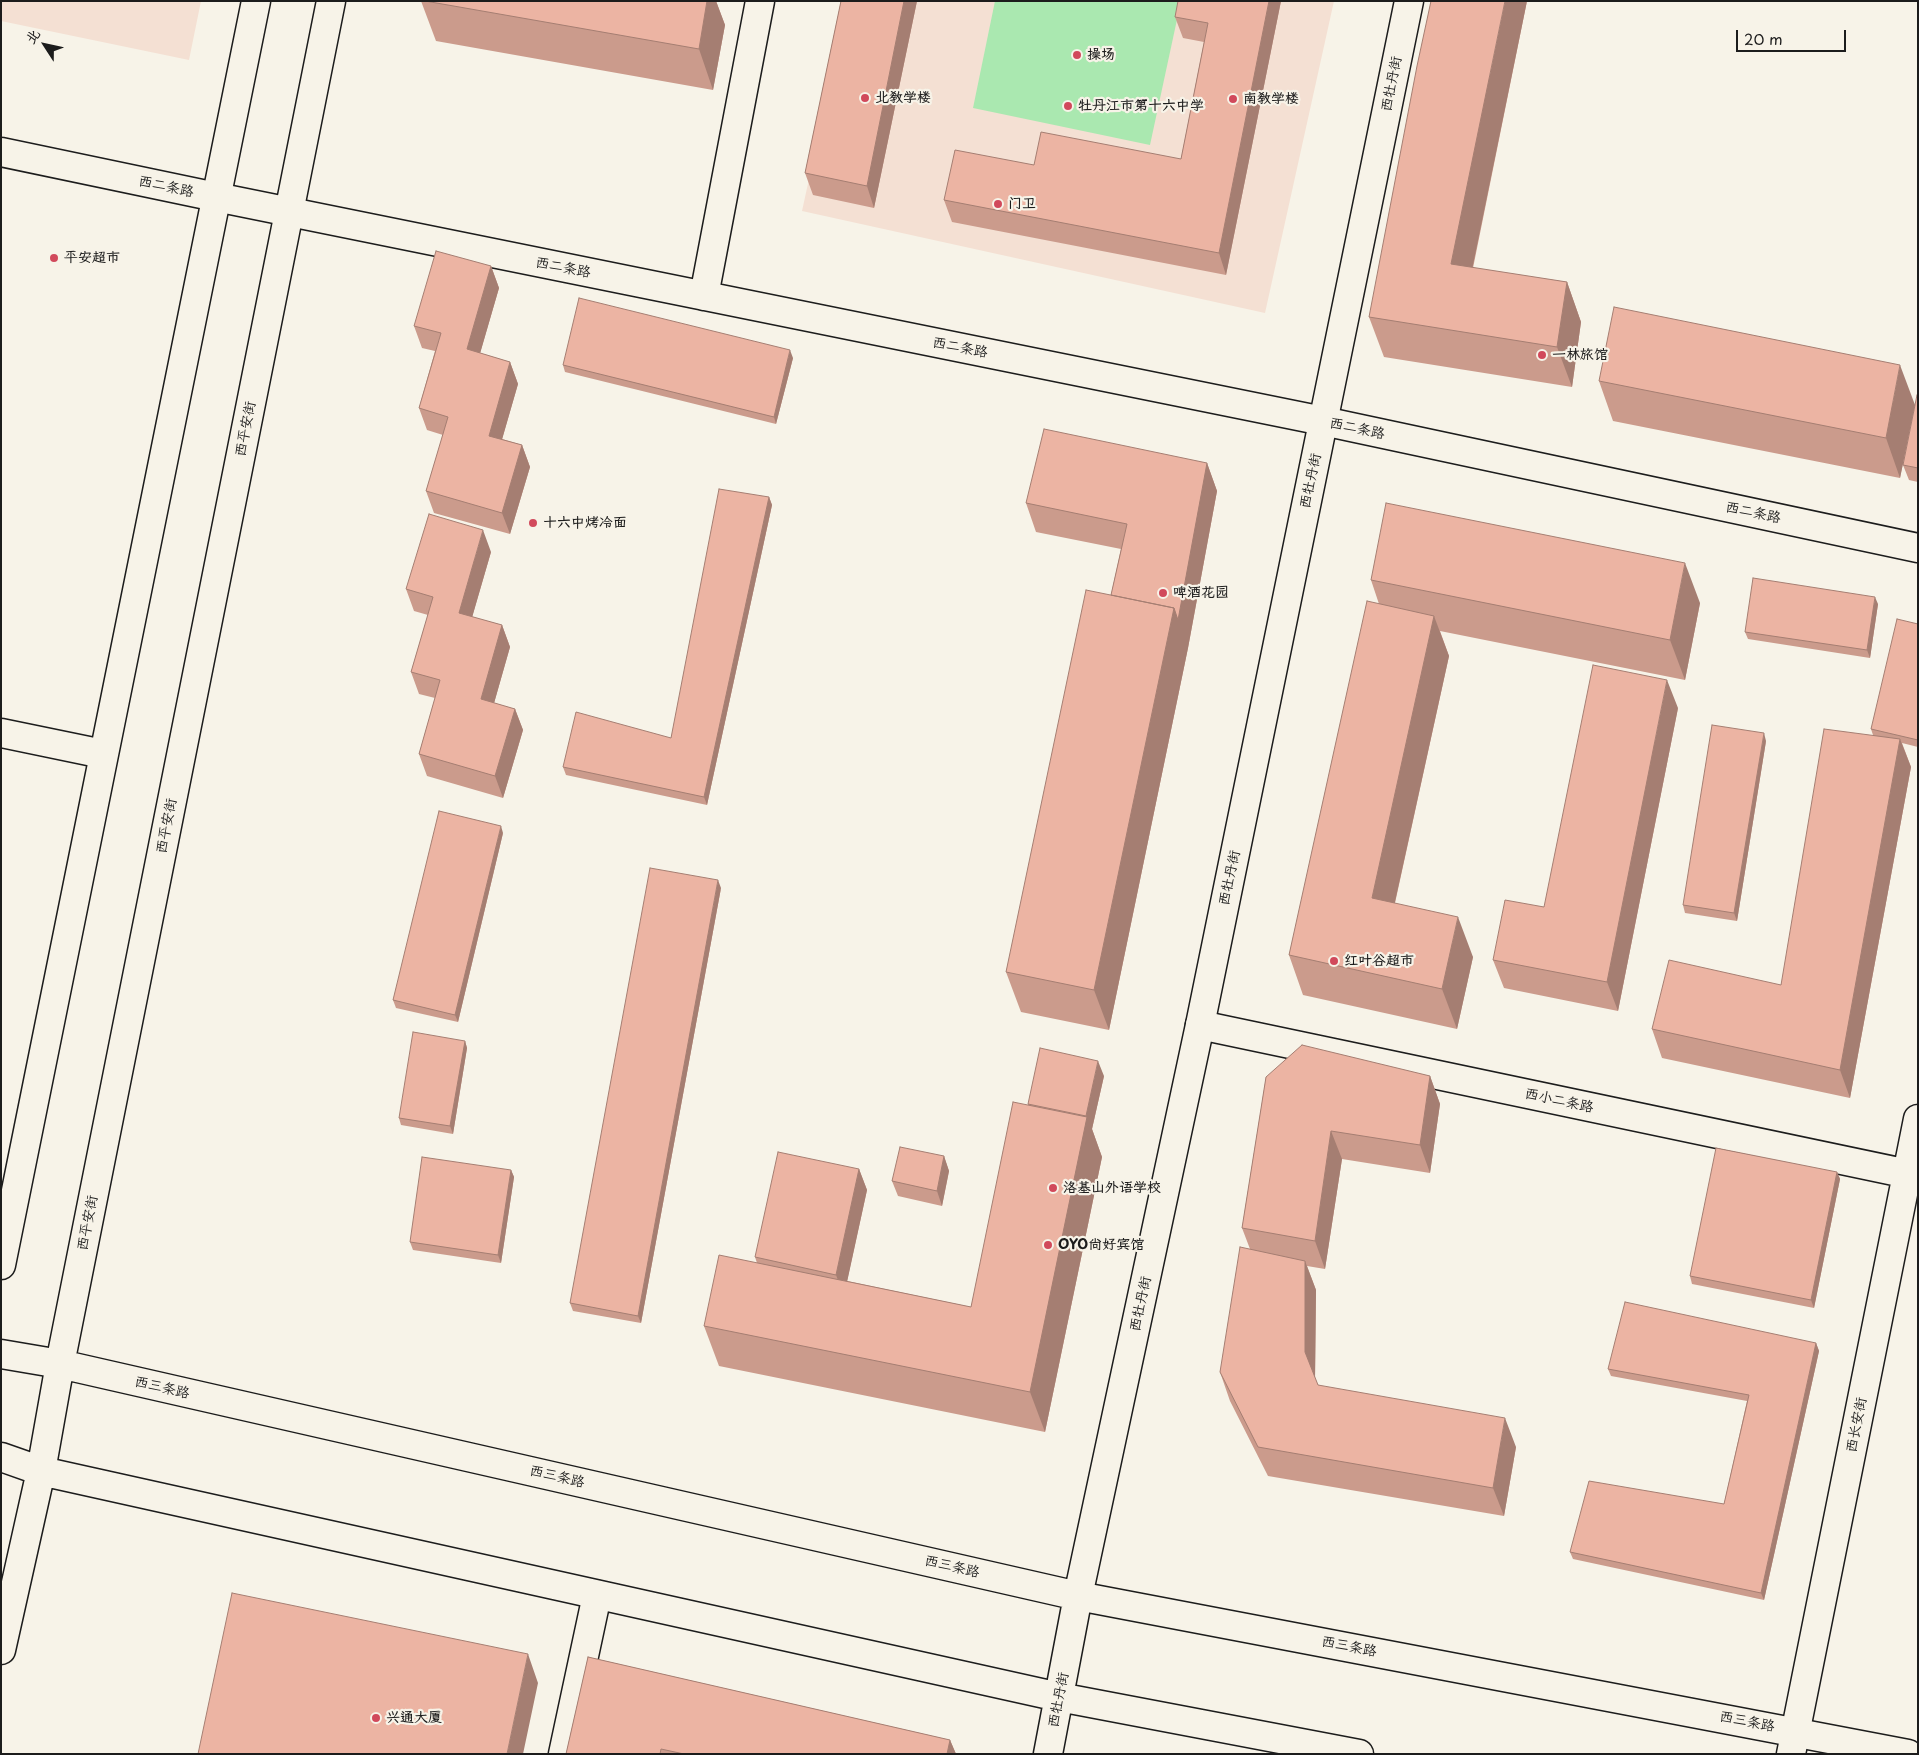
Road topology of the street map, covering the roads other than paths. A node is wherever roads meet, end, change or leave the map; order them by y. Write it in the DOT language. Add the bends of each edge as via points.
graph roads {
  1 [pos="256,1"];
  2 [pos="331,1"];
  3 [pos="760,1"];
  4 [pos="1408,1"];
  5 [pos="1,152"];
  6 [pos="216,197"];
  7 [pos="289,212"];
  8 [pos="704,296"];
  9 [pos="1323,421"];
  10 [pos="1918,548"];
  11 [pos="1,733"];
  12 [pos="103,754"];
  13 [pos="1200,1024"];
  14 [pos="1918,1119"];
  15 [pos="1912,1175"];
  16 [pos="1,1265"];
  17 [pos="1,1354"];
  18 [pos="60,1364"];
  19 [pos="1,1457"];
  20 [pos="40,1471"];
  21 [pos="597,1595"];
  22 [pos="1078,1596"];
  23 [pos="1,1650"];
  24 [pos="1059,1697"];
  25 [pos="1794,1742"];
  26 [pos="563,1754"];
  27 [pos="1048,1754"];
  28 [pos="1359,1754"];
  29 [pos="1908,1754"];
  1 -- 6 [label="main road"];
  2 -- 7 [label="main road, 西平安街"];
  3 -- 8 [label="main road"];
  4 -- 9 [label="main road, 西牡丹街"];
  5 -- 6 [label="main road, 西二条路"];
  6 -- 7 [label="main road, 西二条路"];
  6 -- 12 [label="main road"];
  7 -- 8 [label="main road, 西二条路"];
  7 -- 18 [label="main road, 西平安街"];
  8 -- 9 [label="main road, 西二条路"];
  9 -- 10 [label="main road, 西二条路"];
  9 -- 13 [label="main road, 西牡丹街"];
  11 -- 12 [label="main road"];
  12 -- 16 [label="main road"];
  13 -- 15 [label="main road, 西小二条路"];
  13 -- 22 [label="main road, 西牡丹街"];
  14 -- 15 [label="main road, 西长安街"];
  15 -- 25 [label="main road, 西长安街"];
  17 -- 18 [label="main road, 西三条路"];
  18 -- 20 [label="main road, 西平安街"];
  18 -- 22 [label="main road, 西三条路"];
  19 -- 20 [label="main road"];
  20 -- 21 [label="main road"];
  20 -- 23 [label="main road, 西平安街"];
  21 -- 24 [label="main road"];
  21 -- 26 [label="main road"];
  22 -- 24 [label="main road, 西牡丹街"];
  22 -- 25 [label="main road, 西三条路"];
  24 -- 27 [label="main road, 西牡丹街"];
  24 -- 28 [label="main road"];
  25 -- 29 [label="main road, 西三条路"];
}
